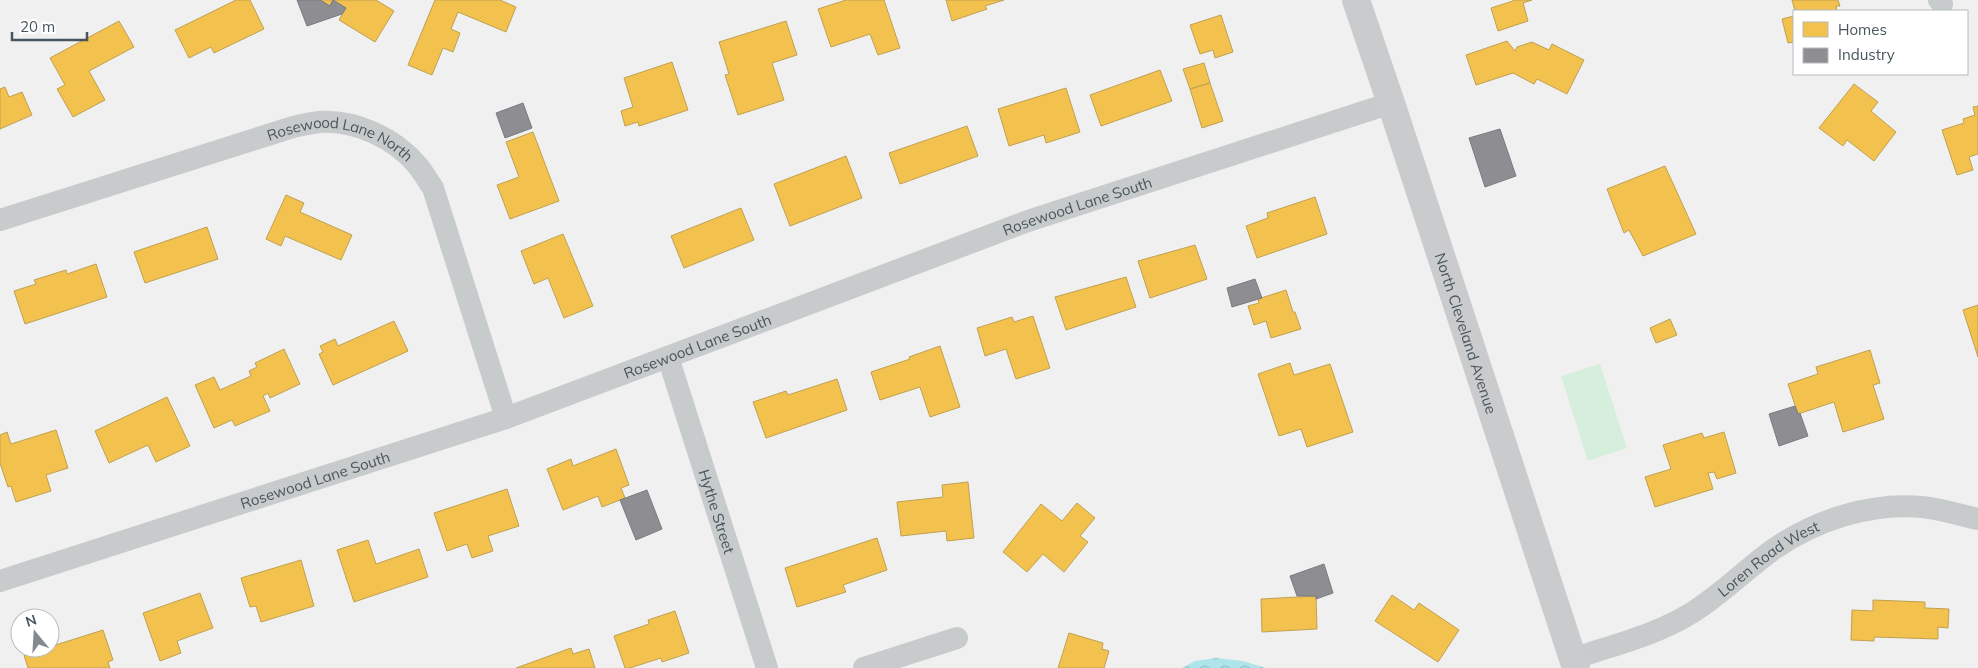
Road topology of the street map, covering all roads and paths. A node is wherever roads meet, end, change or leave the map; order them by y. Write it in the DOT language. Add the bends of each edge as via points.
graph roads {
  1 [pos="1356,0"];
  2 [pos="1392,103"];
  3 [pos="0,220"];
  4 [pos="668,357"];
  5 [pos="506,418"];
  6 [pos="1978,519"];
  7 [pos="0,581"];
  8 [pos="957,638"];
  9 [pos="1574,664"];
  10 [pos="767,668"];
  11 [pos="864,668"];
  1 -- 2 [label="main road, North Cleveland Avenue"];
  2 -- 4 [label="street, Rosewood Lane South" via="1028,221"];
  2 -- 9 [label="main road, North Cleveland Avenue"];
  3 -- 5 [label="street, Rosewood Lane North" via="293,127 329,122 374,132 398,146 418,165 433,188"];
  4 -- 5 [label="street, Rosewood Lane South"];
  4 -- 10 [label="street, Hythe Street"];
  5 -- 7 [label="street, Rosewood Lane South"];
  6 -- 9 [label="street, Loren Road West" via="1922,508 1895,507 1867,510 1816,526 1776,548 1693,612 1661,629"];
  8 -- 11 [label="street"];
}
